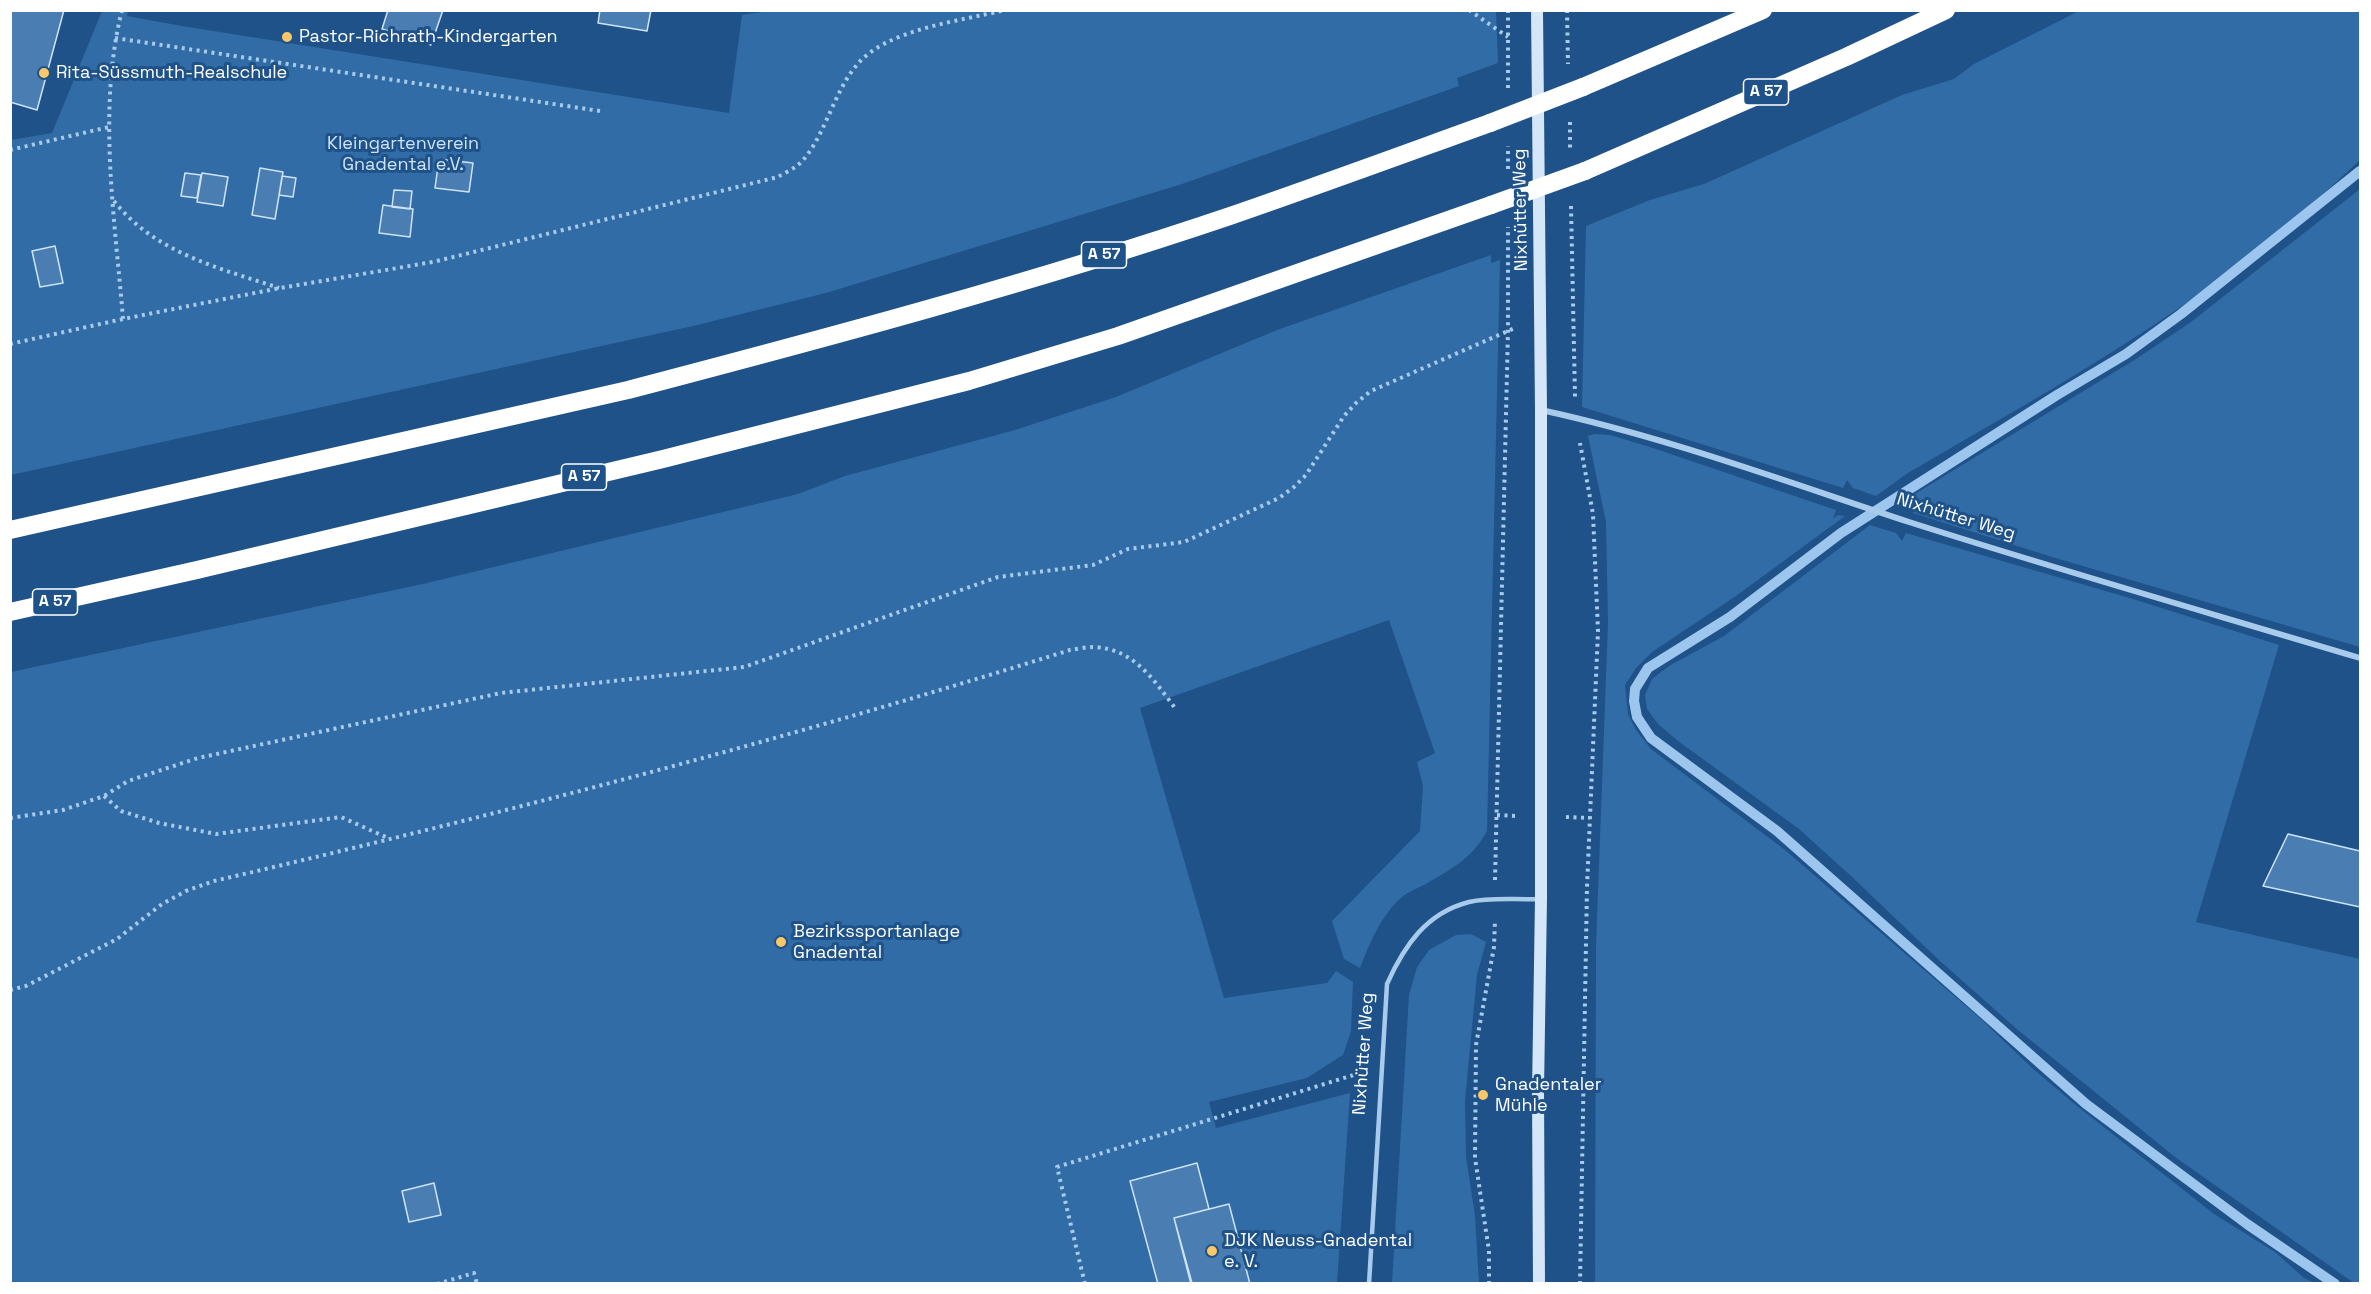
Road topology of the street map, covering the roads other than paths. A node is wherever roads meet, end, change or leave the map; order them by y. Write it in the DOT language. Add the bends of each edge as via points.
graph roads {
  1 [pos="1537,10"];
  2 [pos="1763,10"];
  3 [pos="1946,10"];
  4 [pos="1540,410"];
  5 [pos="10,530"];
  6 [pos="100,592"];
  7 [pos="10,612"];
  8 [pos="10,623"];
  9 [pos="2361,658"];
  10 [pos="1541,899"];
  11 [pos="1369,1284"];
  12 [pos="1539,1284"];
  1 -- 4 [label="main road, Nixhütter Weg"];
  2 -- 5 [label="highway, A 57, bridge" via="1490,123 1228,216 1020,282 628,390"];
  3 -- 6 [label="highway, A 57, bridge" via="1846,57 1577,165 1491,205 1129,332 969,381 663,459"];
  4 -- 9 [label="street, Nixhütter Weg" via="1699,452 1910,522"];
  4 -- 10 [label="main road, Nixhütter Weg"];
  6 -- 7 [label="highway, A 57"];
  6 -- 8 [label="highway"];
  10 -- 11 [label="lane, Nixhütter Weg" via="1469,902 1441,914 1419,930 1401,954 1387,984"];
  10 -- 12 [label="main road, Nixhütter Weg"];
}
